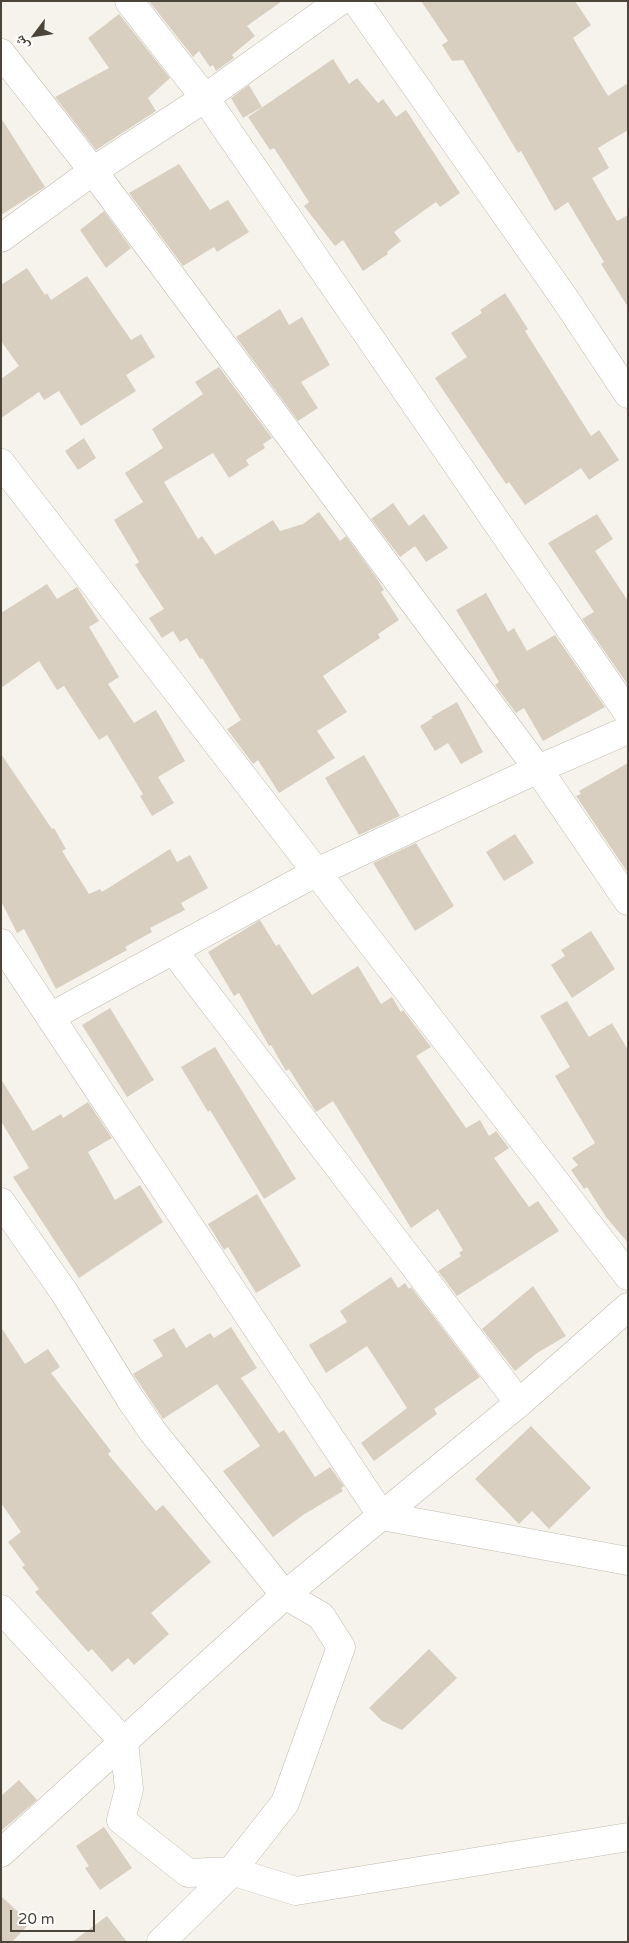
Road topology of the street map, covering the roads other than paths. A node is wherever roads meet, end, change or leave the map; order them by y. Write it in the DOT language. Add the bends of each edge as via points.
graph roads {
  1 [pos="129,1"];
  2 [pos="340,1"];
  3 [pos="356,1"];
  4 [pos="1,53"];
  5 [pos="205,98"];
  6 [pos="92,171"];
  7 [pos="1,238"];
  8 [pos="628,394"];
  9 [pos="1,463"];
  10 [pos="628,713"];
  11 [pos="628,730"];
  12 [pos="538,769"];
  13 [pos="315,873"];
  14 [pos="628,901"];
  15 [pos="1,943"];
  16 [pos="173,950"];
  17 [pos="50,1017"];
  18 [pos="1,1202"];
  19 [pos="628,1276"];
  20 [pos="628,1307"];
  21 [pos="519,1403"];
  22 [pos="382,1516"];
  23 [pos="628,1562"];
  24 [pos="285,1595"];
  25 [pos="1,1609"];
  26 [pos="124,1742"];
  27 [pos="628,1838"];
  28 [pos="1,1853"];
  29 [pos="231,1871"];
  30 [pos="161,1942"];
  1 -- 5 [label="street"];
  2 -- 5 [label="street"];
  3 -- 8 [label="street"];
  4 -- 6 [label="street"];
  5 -- 6 [label="street"];
  5 -- 10 [label="street"];
  6 -- 7 [label="street"];
  6 -- 12 [label="street"];
  9 -- 13 [label="street"];
  11 -- 12 [label="street"];
  12 -- 13 [label="street"];
  12 -- 14 [label="street"];
  13 -- 16 [label="street"];
  13 -- 19 [label="street"];
  15 -- 17 [label="street"];
  16 -- 17 [label="street"];
  16 -- 21 [label="street"];
  17 -- 22 [label="street"];
  18 -- 24 [label="street" via="64,1292 153,1432"];
  20 -- 21 [label="street"];
  21 -- 22 [label="street"];
  22 -- 23 [label="street"];
  22 -- 24 [label="street"];
  24 -- 26 [label="street"];
  24 -- 29 [label="street" via="321,1616 340,1647 285,1803"];
  25 -- 26 [label="street"];
  26 -- 28 [label="street"];
  26 -- 29 [label="street" via="129,1789 122,1820 188,1873"];
  27 -- 29 [label="street" via="296,1891"];
  29 -- 30 [label="street"];
}
